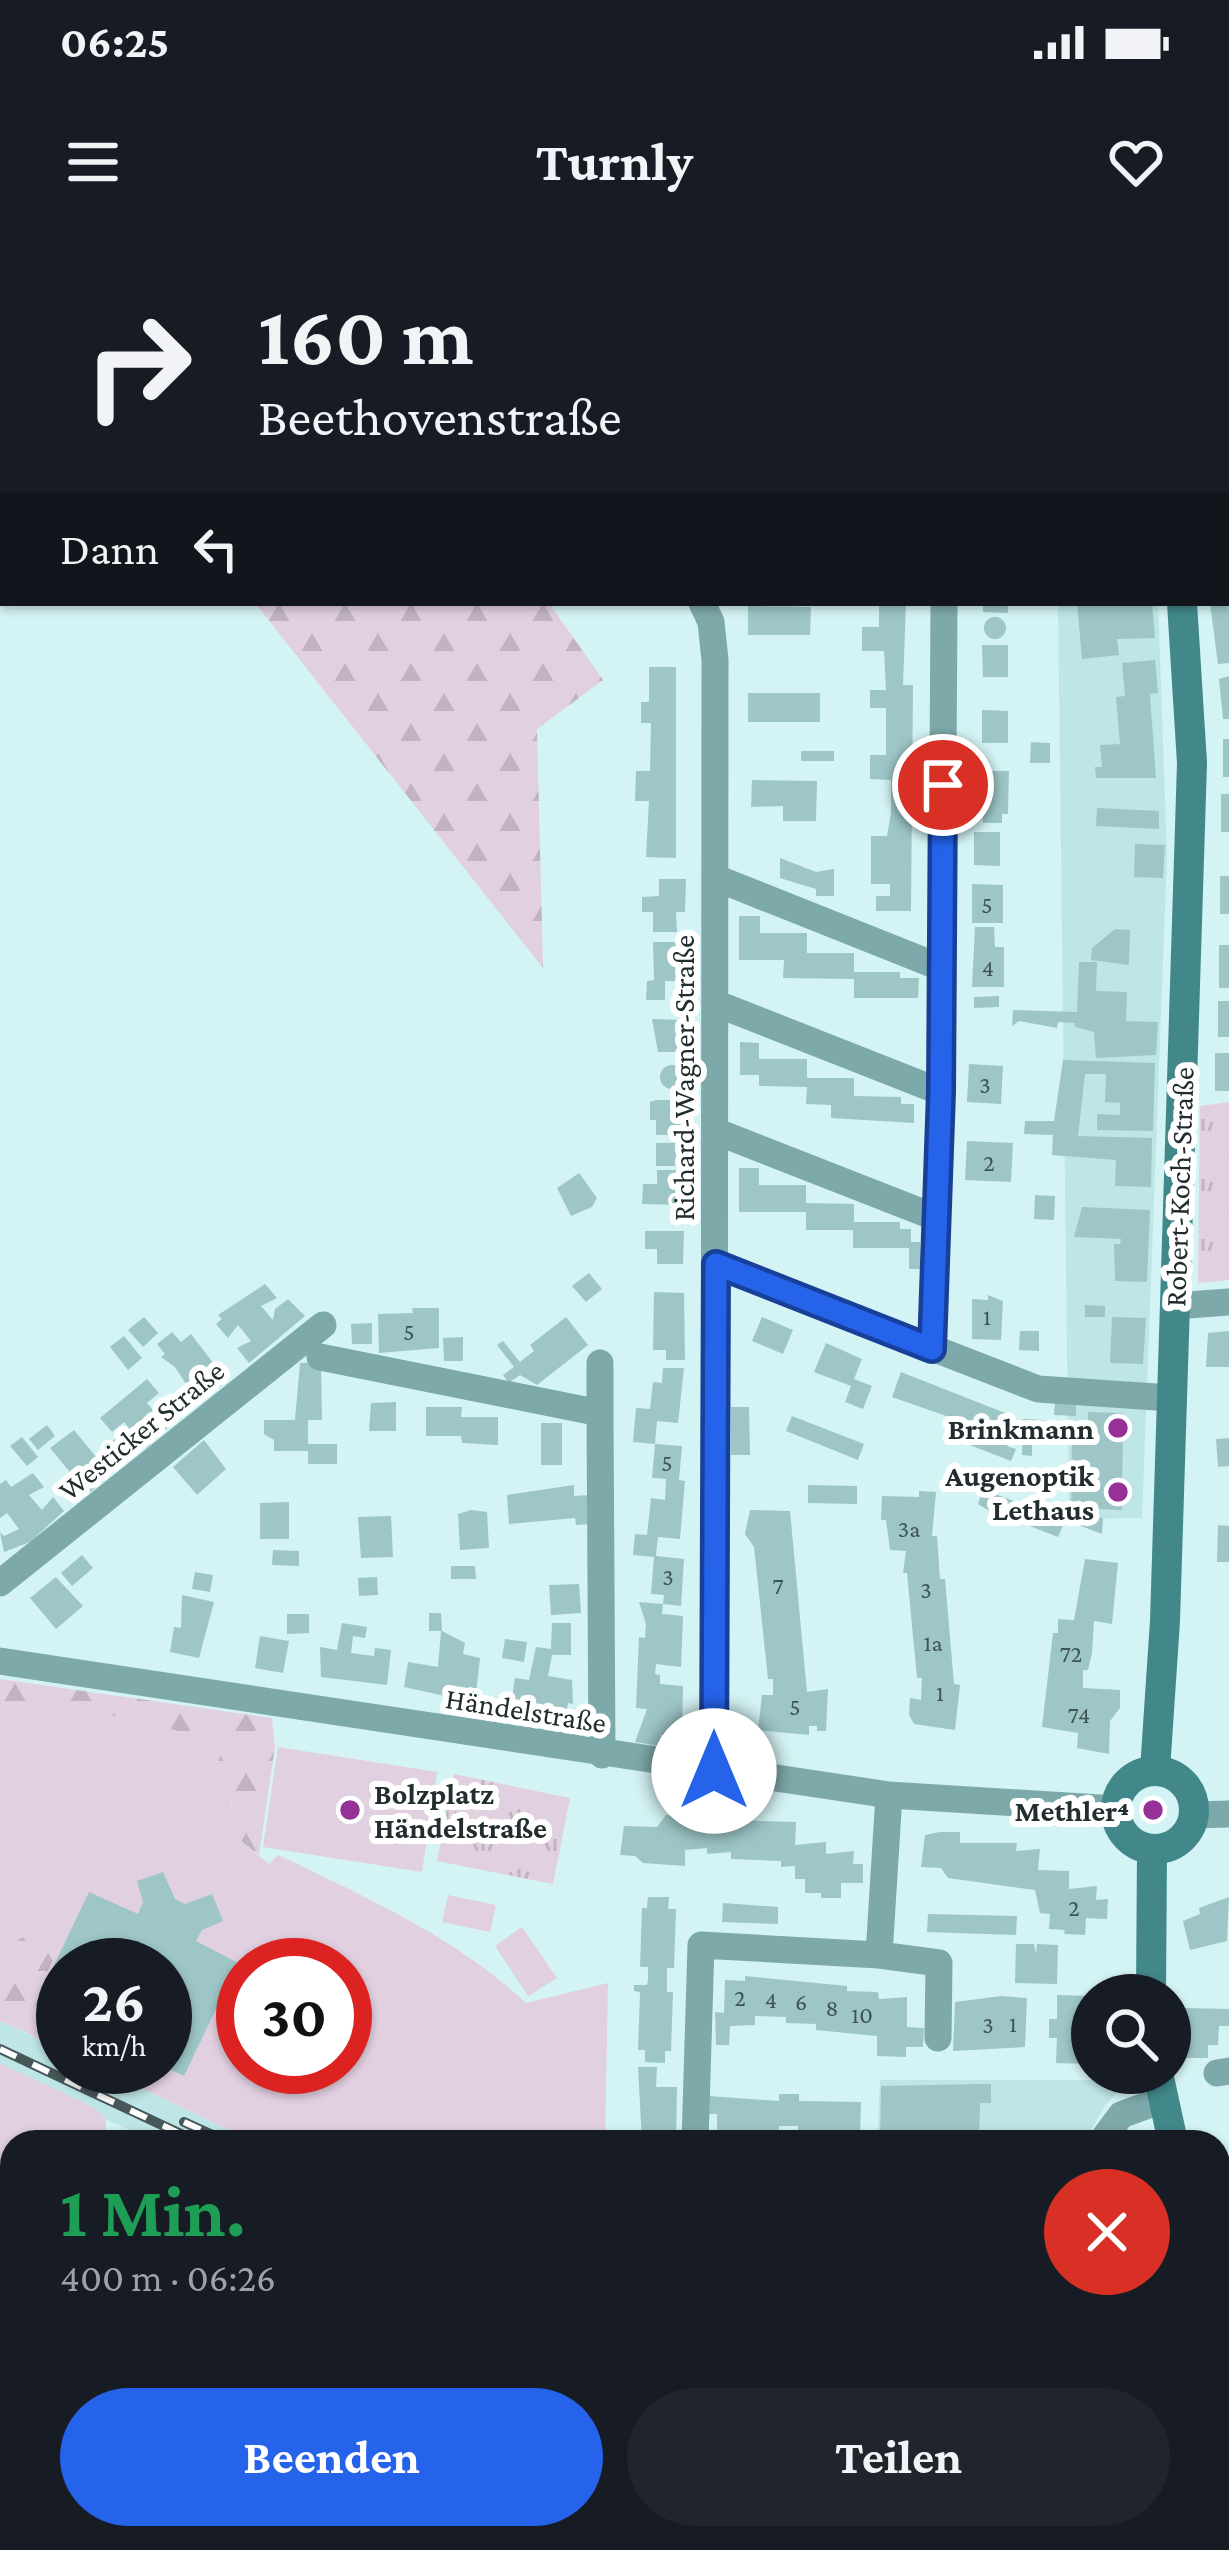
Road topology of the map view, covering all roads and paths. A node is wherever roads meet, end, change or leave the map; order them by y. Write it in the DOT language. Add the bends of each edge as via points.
graph roads {
  1 [pos="703,606"];
  2 [pos="944,606"];
  3 [pos="1182,606"];
  4 [pos="716,878"];
  5 [pos="942,968"];
  6 [pos="715,1003"];
  7 [pos="941,1092"];
  8 [pos="715,1131"];
  9 [pos="937,1218"];
  10 [pos="716,1264"];
  11 [pos="1229,1303"];
  12 [pos="1175,1306"];
  13 [pos="322,1325"];
  14 [pos="932,1349"];
  15 [pos="320,1357"];
  16 [pos="601,1363"];
  17 [pos="1172,1398"];
  18 [pos="600,1413"];
  19 [pos="0,1583"];
  20 [pos="0,1661"];
  21 [pos="602,1755"];
  22 [pos="1155,1770"];
  23 [pos="714,1771"];
  24 [pos="889,1795"];
  25 [pos="1116,1809"];
  26 [pos="1229,1814"];
  27 [pos="1194,1815"];
  28 [pos="1152,1849"];
  29 [pos="879,1955"];
  30 [pos="1151,1974"];
  31 [pos="938,2038"];
  32 [pos="1150,2094"];
  33 [pos="1163,2094"];
  34 [pos="695,2130"];
  35 [pos="1110,2130"];
  36 [pos="1170,2130"];
  1 -- 4 [label="street, Richard-Wagner-Straße" via="715,647"];
  2 -- 5 [label="street"];
  3 -- 12 [label="main road, Robert-Koch-Straße" via="1192,763"];
  4 -- 5 [label="street"];
  4 -- 6 [label="street, Richard-Wagner-Straße"];
  5 -- 7 [label="street"];
  6 -- 7 [label="street"];
  6 -- 8 [label="street, Richard-Wagner-Straße"];
  7 -- 9 [label="street"];
  8 -- 9 [label="street"];
  8 -- 10 [label="street, Richard-Wagner-Straße"];
  9 -- 14 [label="street"];
  10 -- 14 [label="street"];
  10 -- 23 [label="street, Richard-Wagner-Straße"];
  11 -- 12 [label="street"];
  12 -- 17 [label="main road, Robert-Koch-Straße"];
  13 -- 19 [label="street, Westicker Straße"];
  14 -- 17 [label="street" via="1037,1389"];
  15 -- 18 [label="street"];
  16 -- 18 [label="street"];
  17 -- 22 [label="main road, Robert-Koch-Straße"];
  18 -- 21 [label="street"];
  20 -- 21 [label="street, Händelstraße"];
  21 -- 23 [label="street, Händelstraße"];
  22 -- 25 [label="main road" via="1123,1786"];
  22 -- 27 [label="main road" via="1189,1789"];
  23 -- 24 [label="street, Händelstraße"];
  24 -- 25 [label="street, Händelstraße"];
  24 -- 29 [label="street"];
  25 -- 28 [label="main road" via="1123,1832"];
  26 -- 27 [label="street"];
  27 -- 28 [label="main road" via="1184,1836"];
  28 -- 30 [label="main road"];
  29 -- 31 [label="street" via="939,1963"];
  29 -- 34 [label="street" via="701,1945"];
  32 -- 35 [label="street"];
  33 -- 36 [label="main road"];
}
